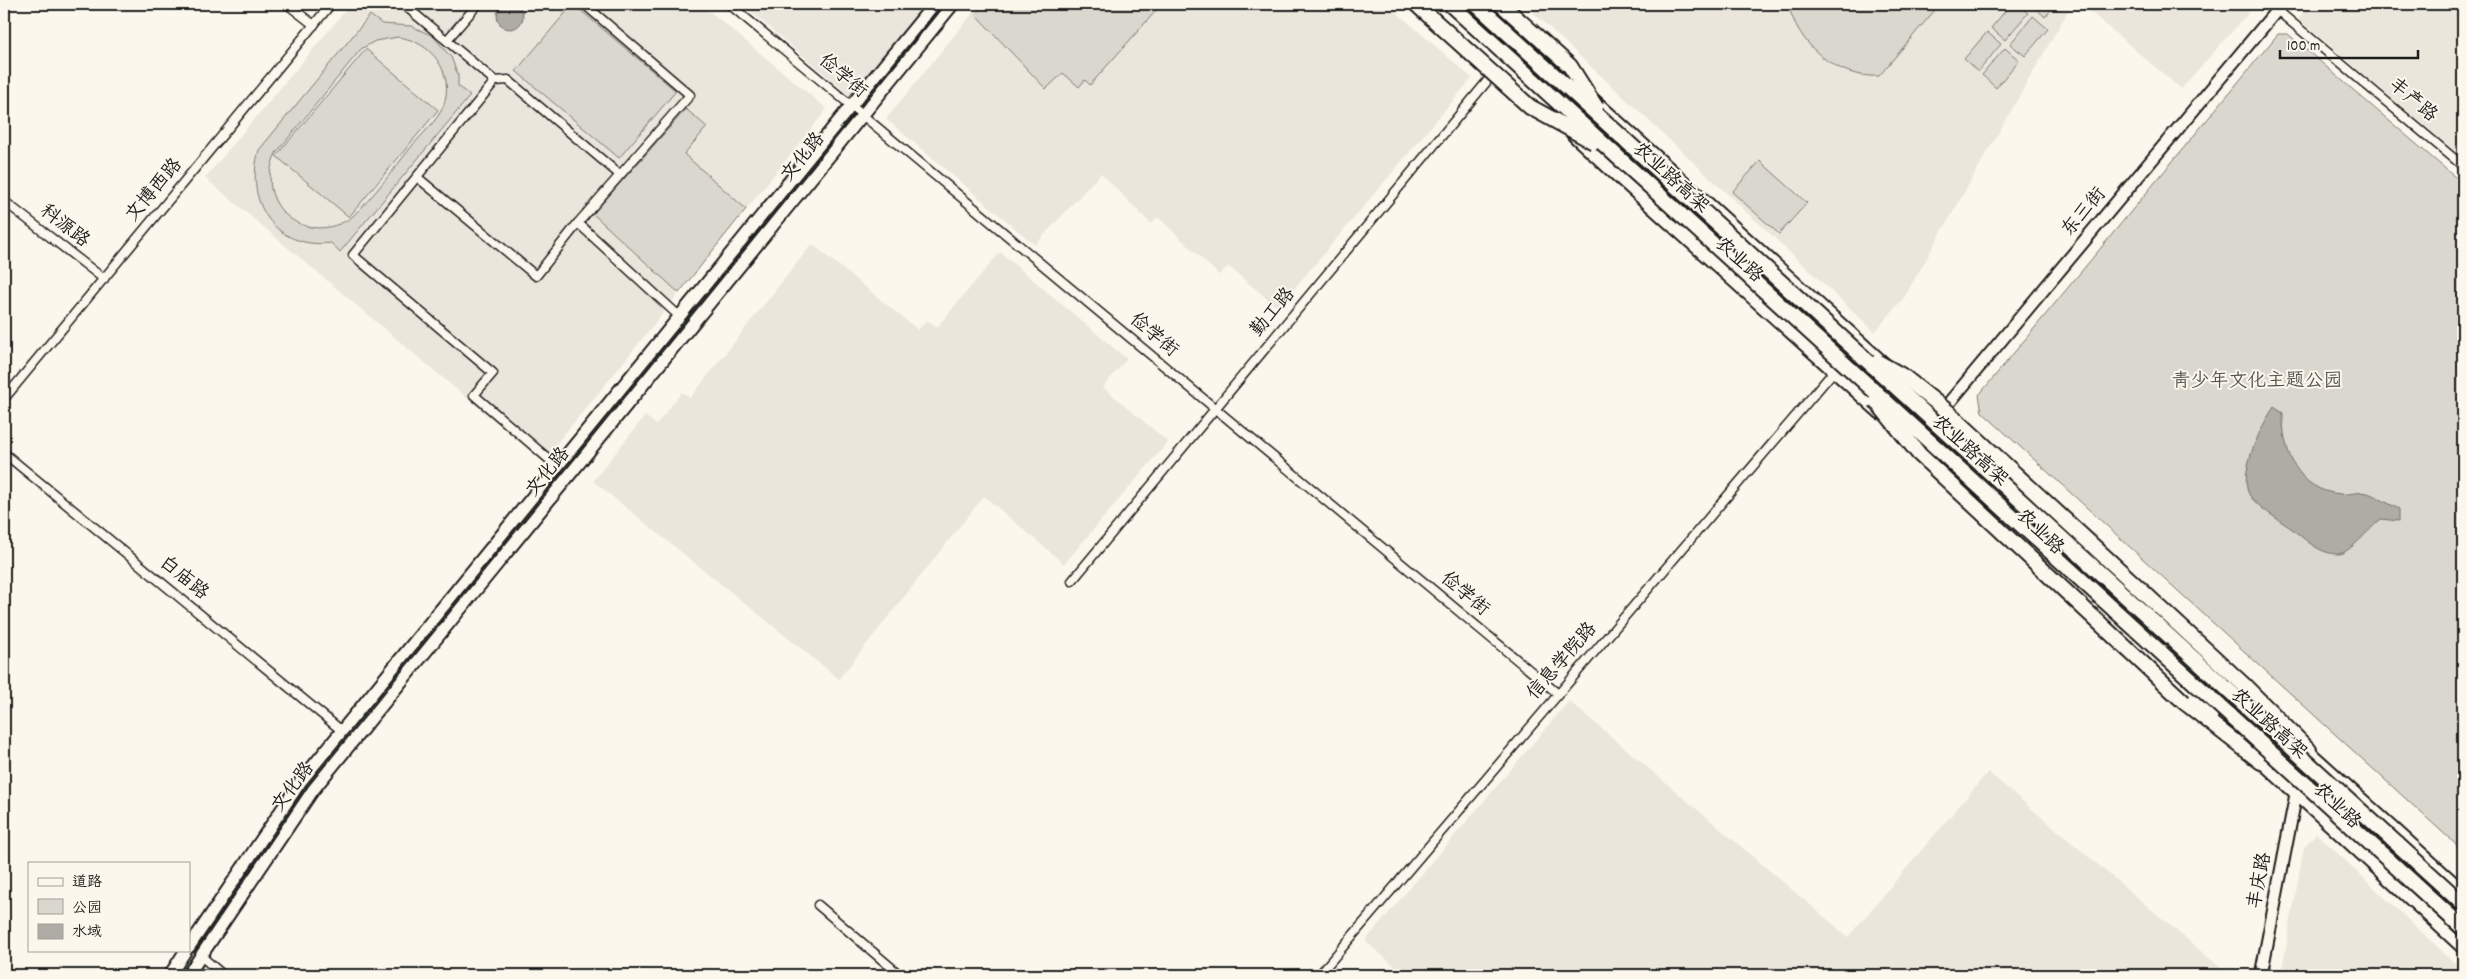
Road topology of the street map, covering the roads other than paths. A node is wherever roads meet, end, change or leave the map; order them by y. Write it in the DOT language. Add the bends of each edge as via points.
graph roads {
  1 [pos="287,4"];
  2 [pos="332,4"];
  3 [pos="403,4"];
  4 [pos="478,4"];
  5 [pos="584,4"];
  6 [pos="729,4"];
  7 [pos="934,4"];
  8 [pos="954,4"];
  9 [pos="1416,4"];
  10 [pos="1433,4"];
  11 [pos="1450,4"];
  12 [pos="1476,4"];
  13 [pos="1487,4"];
  14 [pos="1501,4"];
  15 [pos="2277,6"];
  16 [pos="314,25"];
  17 [pos="447,40"];
  18 [pos="1500,65"];
  19 [pos="495,81"];
  20 [pos="851,105"];
  21 [pos="862,115"];
  22 [pos="1606,122"];
  23 [pos="1613,152"];
  24 [pos="2463,166"];
  25 [pos="620,175"];
  26 [pos="416,177"];
  27 [pos="4,201"];
  28 [pos="578,223"];
  29 [pos="104,279"];
  30 [pos="680,316"];
  31 [pos="1856,350"];
  32 [pos="1834,371"];
  33 [pos="1854,372"];
  34 [pos="4,399"];
  35 [pos="1216,409"];
  36 [pos="1940,414"];
  37 [pos="1915,444"];
  38 [pos="4,453"];
  39 [pos="558,467"];
  40 [pos="1072,581"];
  41 [pos="1557,693"];
  42 [pos="342,731"];
  43 [pos="2308,750"];
  44 [pos="2261,762"];
  45 [pos="2296,794"];
  46 [pos="2463,891"];
  47 [pos="2463,904"];
  48 [pos="818,906"];
  49 [pos="2463,928"];
  50 [pos="190,945"];
  51 [pos="2463,948"];
  52 [pos="185,952"];
  53 [pos="201,956"];
  54 [pos="170,975"];
  55 [pos="188,975"];
  56 [pos="223,975"];
  57 [pos="900,975"];
  58 [pos="1318,975"];
  59 [pos="2260,975"];
  1 -- 16 [label="street"];
  2 -- 16 [label="street, 文博西路"];
  3 -- 17 [label="street"];
  4 -- 17 [label="street"];
  5 -- 25 [label="street" via="690,95"];
  6 -- 20 [label="street, 俭学街"];
  7 -- 20 [label="street, 文化路"];
  8 -- 21 [label="street, 文化路"];
  9 -- 23 [label="highway, bridge" via="1530,107"];
  10 -- 18 [label="street, 农业路"];
  11 -- 23 [label="highway, 农业路高架, bridge"];
  12 -- 22 [label="highway, 农业路高架, bridge"];
  13 -- 36 [label="street, 农业路"];
  14 -- 22 [label="highway, bridge" via="1570,66"];
  15 -- 24 [label="street, 丰产路"];
  15 -- 36 [label="street, 东三街"];
  16 -- 29 [label="street, 文博西路"];
  17 -- 19 [label="street"];
  18 -- 32 [label="street, 农业路" via="1616,175"];
  18 -- 35 [label="street, 勤工路"];
  19 -- 25 [label="street" via="508,80"];
  19 -- 26 [label="street"];
  20 -- 21 [label="street, 俭学街"];
  20 -- 30 [label="street, 文化路"];
  21 -- 35 [label="street, 俭学街"];
  21 -- 53 [label="street, 文化路" via="313,790"];
  22 -- 31 [label="highway, 农业路高架, bridge"];
  23 -- 33 [label="highway, 农业路高架, bridge"];
  25 -- 28 [label="street"];
  26 -- 28 [label="street" via="536,276"];
  26 -- 39 [label="street" via="353,255 493,373 474,395"];
  27 -- 29 [label="street, 科源路"];
  28 -- 30 [label="street"];
  29 -- 34 [label="street, 文博西路"];
  30 -- 39 [label="street, 文化路"];
  31 -- 43 [label="highway, bridge" via="1903,376 1947,411 2244,685"];
  31 -- 47 [label="highway, 农业路高架, bridge"];
  32 -- 37 [label="street, 农业路"];
  32 -- 41 [label="street, 信息学院路"];
  33 -- 44 [label="highway, bridge" via="1919,454 2184,702"];
  33 -- 49 [label="highway, 农业路高架, bridge"];
  35 -- 40 [label="street, 勤工路"];
  35 -- 41 [label="street, 俭学街"];
  36 -- 37 [label="street, 东三街"];
  36 -- 43 [label="street, 农业路"];
  37 -- 44 [label="street, 农业路"];
  38 -- 42 [label="street, 白庙路"];
  39 -- 42 [label="street, 文化路"];
  41 -- 58 [label="street, 信息学院路"];
  42 -- 50 [label="street, 文化路" via="276,815"];
  43 -- 46 [label="street, 农业路"];
  44 -- 45 [label="street, 农业路"];
  45 -- 51 [label="street, 农业路"];
  45 -- 59 [label="street, 丰庆路"];
  48 -- 57 [label="street"];
  52 -- 54 [label="street"];
  53 -- 55 [label="street, 文化路"];
  53 -- 56 [label="street"];
}
